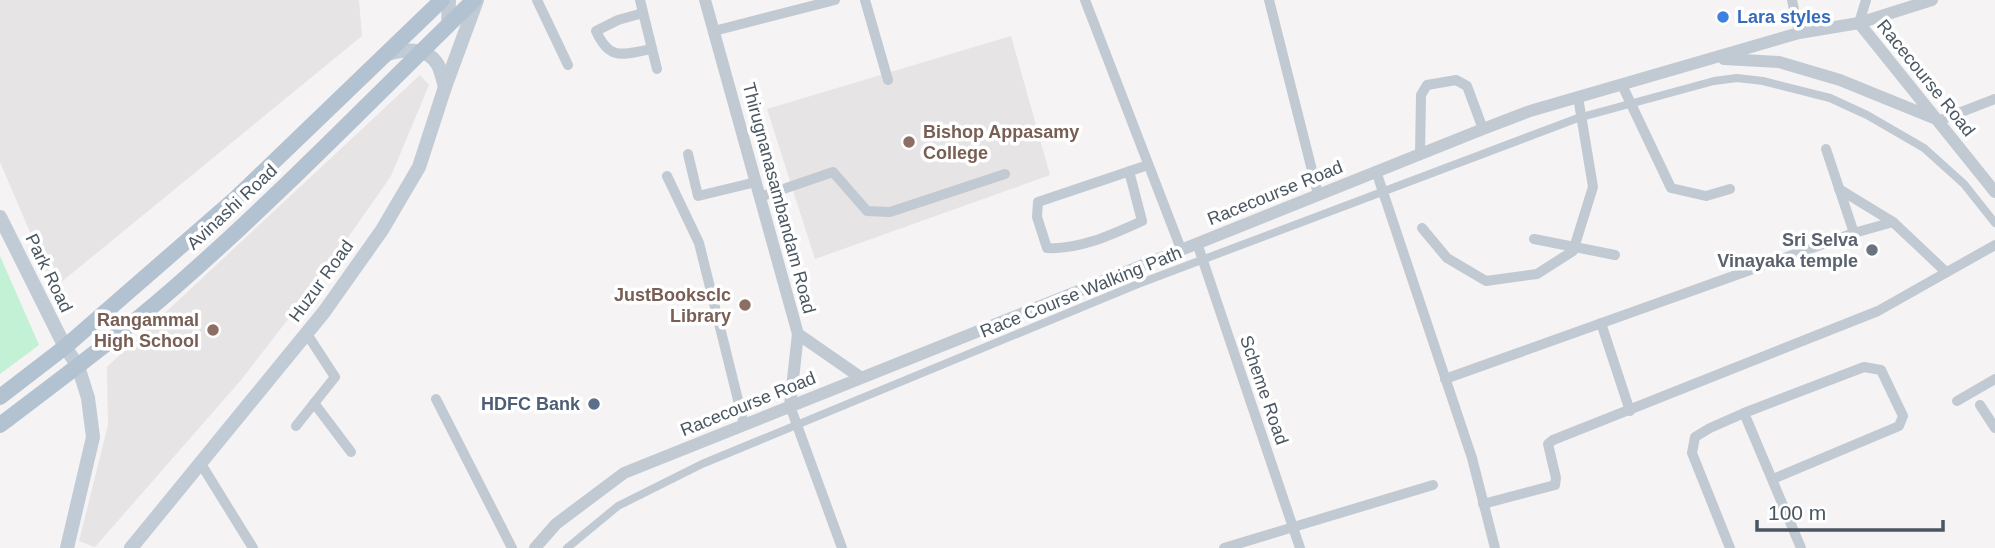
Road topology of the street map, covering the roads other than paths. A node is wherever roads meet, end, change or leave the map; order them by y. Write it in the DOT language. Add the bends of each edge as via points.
graph roads {
  1 [pos="442,0"];
  2 [pos="449,0"];
  3 [pos="476,0"];
  4 [pos="537,0"];
  5 [pos="640,0"];
  6 [pos="705,0"];
  7 [pos="835,0"];
  8 [pos="865,0"];
  9 [pos="1085,0"];
  10 [pos="1269,0"];
  11 [pos="1791,0"];
  12 [pos="1866,0"];
  13 [pos="1932,0"];
  14 [pos="643,13"];
  15 [pos="1859,23"];
  16 [pos="447,26"];
  17 [pos="714,30"];
  18 [pos="1799,33"];
  19 [pos="652,50"];
  20 [pos="420,51"];
  21 [pos="383,55"];
  22 [pos="1717,58"];
  23 [pos="568,65"];
  24 [pos="657,69"];
  25 [pos="887,80"];
  26 [pos="1622,85"];
  27 [pos="445,87"];
  28 [pos="1578,97"];
  29 [pos="1995,99"];
  30 [pos="1631,103"];
  31 [pos="1581,117"];
  32 [pos="1937,120"];
  33 [pos="1483,129"];
  34 [pos="1826,149"];
  35 [pos="688,154"];
  36 [pos="1420,154"];
  37 [pos="1148,164"];
  38 [pos="1129,171"];
  39 [pos="1376,171"];
  40 [pos="1004,174"];
  41 [pos="667,176"];
  42 [pos="756,182"];
  43 [pos="1730,189"];
  44 [pos="1839,189"];
  45 [pos="1383,191"];
  46 [pos="1995,192"];
  47 [pos="1318,194"];
  48 [pos="760,197"];
  49 [pos="0,216"];
  50 [pos="1893,222"];
  51 [pos="1995,223"];
  52 [pos="1422,228"];
  53 [pos="1854,233"];
  54 [pos="1534,239"];
  55 [pos="1198,243"];
  56 [pos="1995,245"];
  57 [pos="1574,247"];
  58 [pos="1181,249"];
  59 [pos="1615,255"];
  60 [pos="1203,259"];
  61 [pos="1946,272"];
  62 [pos="1601,323"];
  63 [pos="307,334"];
  64 [pos="798,334"];
  65 [pos="65,347"];
  66 [pos="78,366"];
  67 [pos="860,377"];
  68 [pos="1446,379"];
  69 [pos="1995,379"];
  70 [pos="0,397"];
  71 [pos="436,399"];
  72 [pos="1957,401"];
  73 [pos="314,403"];
  74 [pos="1980,405"];
  75 [pos="790,406"];
  76 [pos="1630,411"];
  77 [pos="1744,413"];
  78 [pos="744,424"];
  79 [pos="0,425"];
  80 [pos="296,426"];
  81 [pos="797,426"];
  82 [pos="1995,428"];
  83 [pos="351,452"];
  84 [pos="201,464"];
  85 [pos="1773,479"];
  86 [pos="1433,485"];
  87 [pos="1483,504"];
  88 [pos="1293,527"];
  89 [pos="67,548"];
  90 [pos="131,548"];
  91 [pos="253,548"];
  92 [pos="512,548"];
  93 [pos="535,548"];
  94 [pos="567,548"];
  95 [pos="842,548"];
  96 [pos="1224,548"];
  97 [pos="1300,548"];
  98 [pos="1495,548"];
  99 [pos="1730,548"];
  100 [pos="1801,548"];
  1 -- 21 [label="main road, Avinashi Road"];
  2 -- 16 [label="main road"];
  3 -- 16 [label="main road, Avinashi Road"];
  3 -- 27 [label="main road, Huzur Road"];
  4 -- 23 [label="street"];
  5 -- 14 [label="street"];
  6 -- 17 [label="street, Thirugnanasambandam Road"];
  7 -- 17 [label="street"];
  8 -- 25 [label="street"];
  9 -- 37 [label="street"];
  10 -- 47 [label="street"];
  11 -- 18 [label="street"];
  12 -- 15 [label="street"];
  13 -- 15 [label="street"];
  14 -- 19 [label="street"];
  14 -- 19 [label="street" via="596,31 611,53"];
  15 -- 18 [label="street, Racecourse Road"];
  15 -- 32 [label="street, Racecourse Road"];
  16 -- 20 [label="main road, Avinashi Road"];
  17 -- 42 [label="street, Thirugnanasambandam Road"];
  18 -- 22 [label="street, Racecourse Road"];
  19 -- 24 [label="street"];
  20 -- 21 [label="main road"];
  20 -- 27 [label="main road" via="438,64"];
  20 -- 66 [label="main road, Avinashi Road" via="250,218"];
  21 -- 65 [label="main road, Avinashi Road" via="235,199"];
  22 -- 26 [label="street, Racecourse Road"];
  22 -- 32 [label="street" via="1779,62 1840,80"];
  26 -- 28 [label="street, Racecourse Road"];
  26 -- 30 [label="street"];
  27 -- 63 [label="main road, Huzur Road" via="419,167 382,230"];
  28 -- 31 [label="street"];
  28 -- 33 [label="street, Racecourse Road"];
  29 -- 32 [label="street"];
  30 -- 31 [label="street, Race Course Walking Path"];
  30 -- 43 [label="street" via="1671,188 1706,197"];
  30 -- 51 [label="street, Race Course Walking Path" via="1737,78 1830,99 1924,148 1964,184"];
  31 -- 45 [label="street, Race Course Walking Path"];
  31 -- 57 [label="street" via="1593,187"];
  32 -- 46 [label="street, Racecourse Road"];
  33 -- 36 [label="street, Racecourse Road"];
  33 -- 36 [label="street" via="1467,86 1456,80 1427,85 1421,95"];
  34 -- 44 [label="street"];
  35 -- 42 [label="street" via="698,195"];
  36 -- 39 [label="street, Racecourse Road"];
  37 -- 38 [label="street"];
  37 -- 58 [label="street"];
  38 -- 38 [label="street" via="1038,202 1037,217 1047,248 1061,249 1108,236 1142,221"];
  39 -- 45 [label="street"];
  39 -- 47 [label="street, Racecourse Road"];
  40 -- 48 [label="street" via="890,212 867,211 834,172"];
  41 -- 78 [label="street" via="699,243"];
  42 -- 48 [label="street, Thirugnanasambandam Road"];
  44 -- 50 [label="street"];
  44 -- 53 [label="street"];
  45 -- 60 [label="street, Race Course Walking Path"];
  45 -- 68 [label="street"];
  47 -- 55 [label="street, Racecourse Road"];
  48 -- 64 [label="street, Thirugnanasambandam Road"];
  49 -- 65 [label="main road, Park Road"];
  50 -- 53 [label="street"];
  50 -- 61 [label="street"];
  52 -- 57 [label="street" via="1447,258 1486,281 1537,274"];
  53 -- 62 [label="street"];
  54 -- 57 [label="street"];
  55 -- 58 [label="street, Racecourse Road"];
  55 -- 60 [label="street, Scheme Road"];
  56 -- 61 [label="street"];
  57 -- 59 [label="street"];
  58 -- 67 [label="street, Racecourse Road"];
  60 -- 81 [label="street, Race Course Walking Path"];
  60 -- 88 [label="street, Scheme Road"];
  61 -- 76 [label="street" via="1878,311"];
  62 -- 68 [label="street"];
  62 -- 76 [label="street"];
  63 -- 73 [label="street" via="335,377"];
  63 -- 84 [label="main road, Huzur Road"];
  64 -- 67 [label="street, Thirugnanasambandam Road"];
  64 -- 75 [label="street"];
  65 -- 66 [label="main road, Park Road"];
  65 -- 70 [label="main road, Avinashi Road"];
  66 -- 79 [label="main road, Avinashi Road"];
  66 -- 89 [label="main road, Park Road" via="93,437"];
  67 -- 75 [label="street, Racecourse Road"];
  68 -- 87 [label="street"];
  69 -- 72 [label="street"];
  71 -- 92 [label="street"];
  73 -- 80 [label="street"];
  73 -- 83 [label="street"];
  74 -- 82 [label="street"];
  75 -- 78 [label="street, Racecourse Road"];
  75 -- 81 [label="street"];
  76 -- 87 [label="street" via="1548,444 1555,485"];
  77 -- 85 [label="street"];
  77 -- 85 [label="street" via="1864,367 1881,370 1903,416 1899,426"];
  77 -- 99 [label="street" via="1695,438 1692,453"];
  78 -- 93 [label="street, Racecourse Road" via="624,473 556,524"];
  81 -- 94 [label="street, Race Course Walking Path" via="702,464 618,506"];
  81 -- 95 [label="street"];
  84 -- 90 [label="main road, Huzur Road"];
  84 -- 91 [label="street"];
  85 -- 100 [label="street"];
  86 -- 88 [label="street"];
  87 -- 98 [label="street"];
  88 -- 96 [label="street"];
  88 -- 97 [label="street, Scheme Road"];
}
